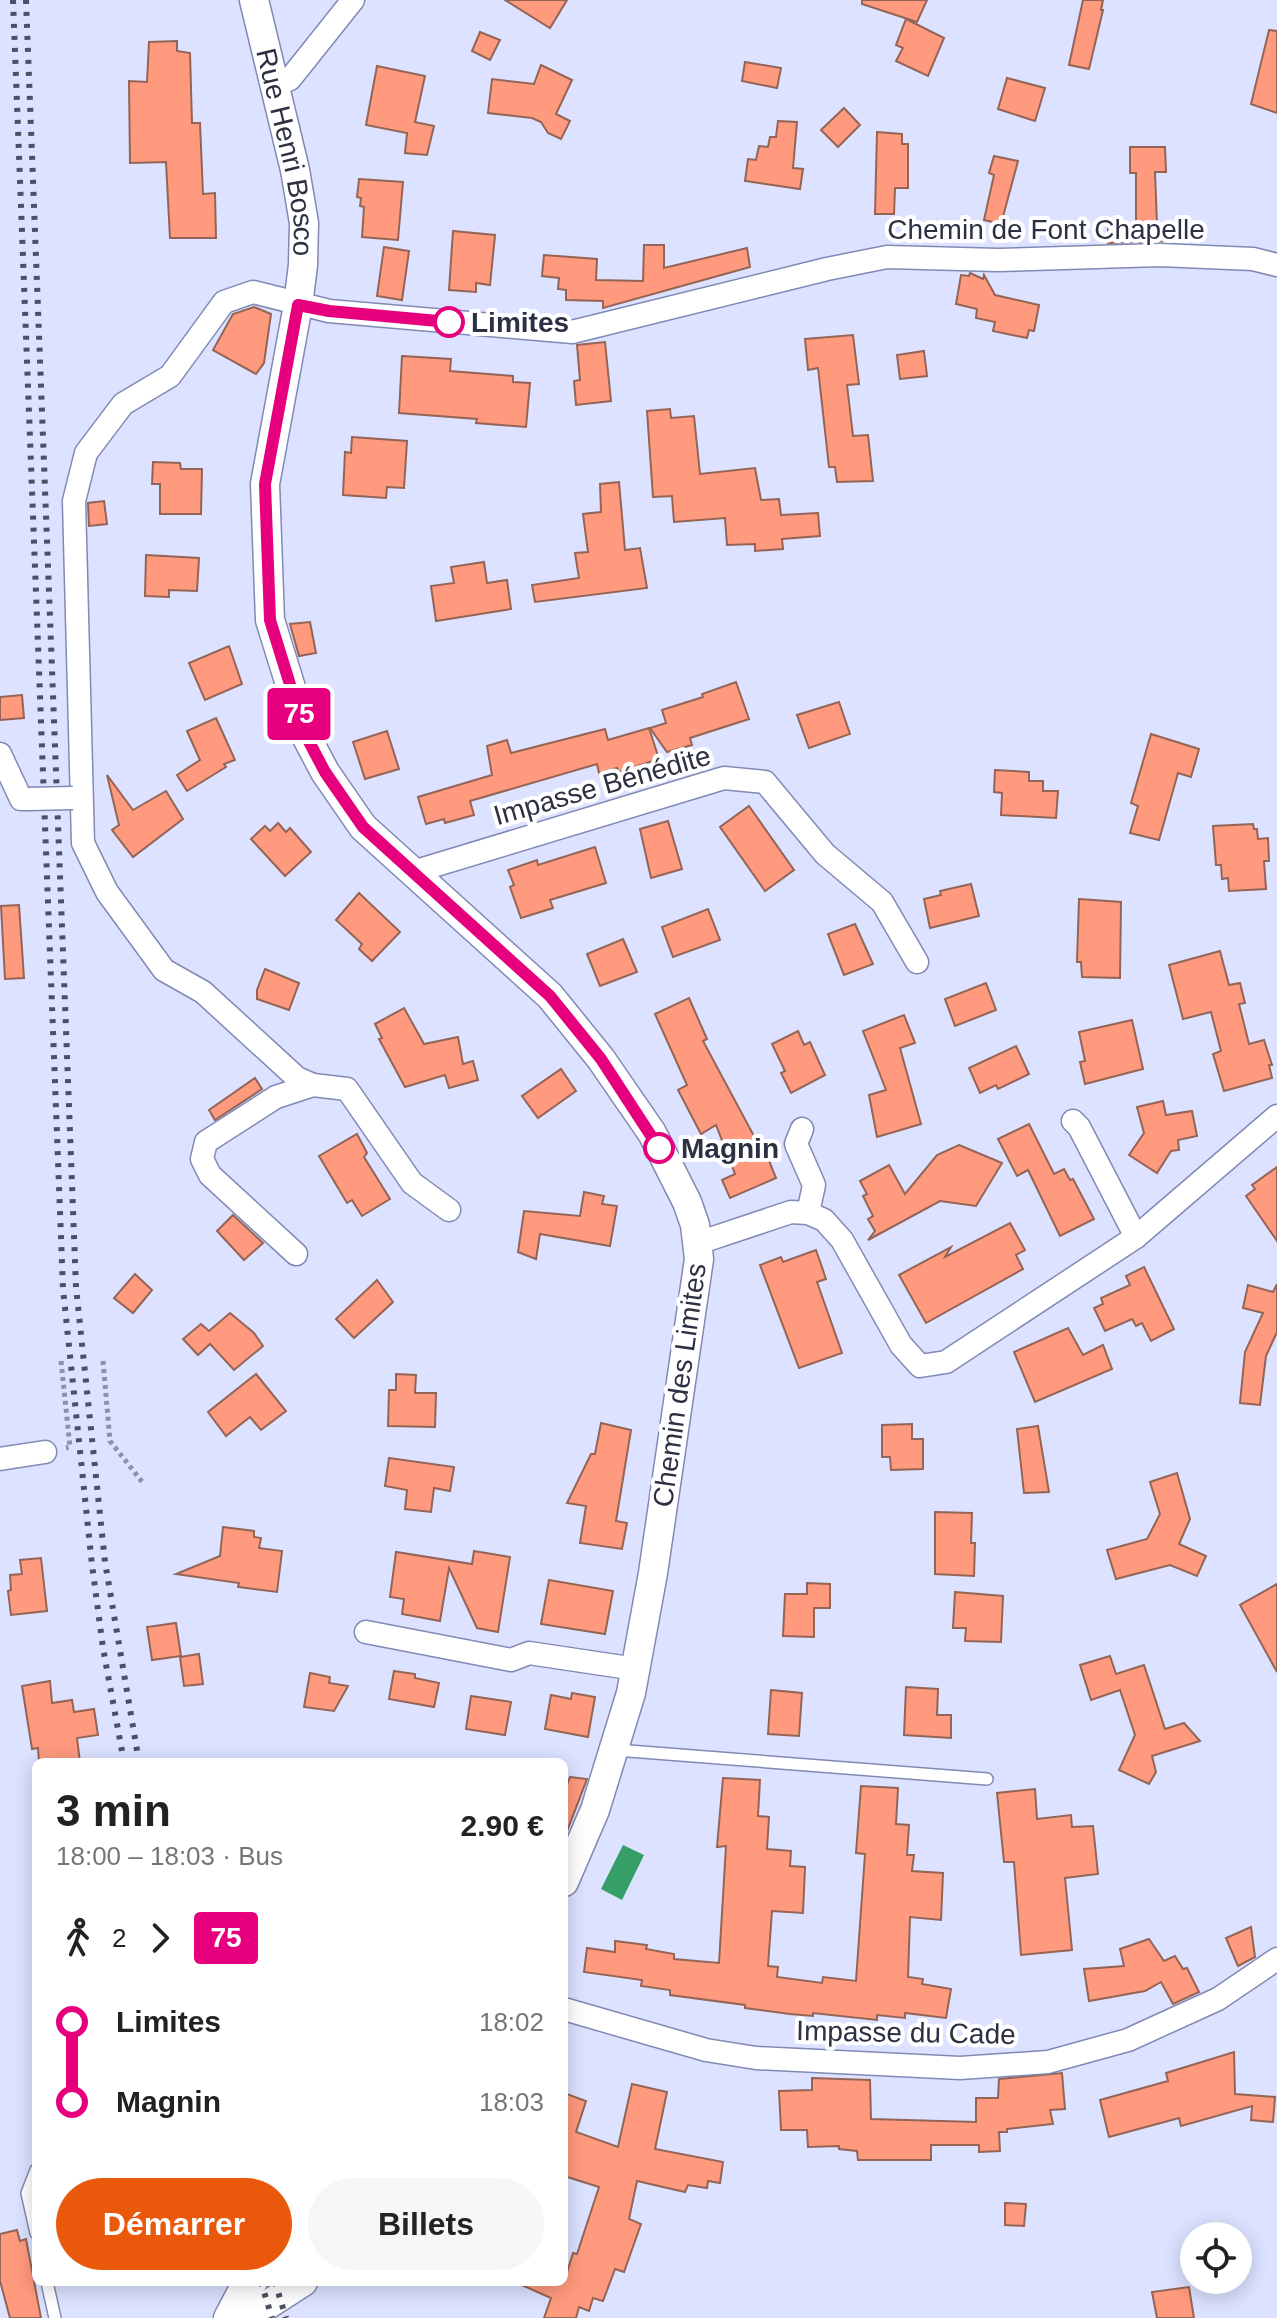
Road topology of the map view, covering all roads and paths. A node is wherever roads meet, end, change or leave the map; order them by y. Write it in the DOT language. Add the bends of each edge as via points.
graph roads {
  1 [pos="254,0"];
  2 [pos="353,0"];
  3 [pos="275,86"];
  4 [pos="1277,265"];
  5 [pos="298,305"];
  6 [pos="0,754"];
  7 [pos="77,798"];
  8 [pos="413,872"];
  9 [pos="917,962"];
  10 [pos="313,1085"];
  11 [pos="1277,1116"];
  12 [pos="1073,1121"];
  13 [pos="802,1129"];
  14 [pos="449,1210"];
  15 [pos="808,1213"];
  16 [pos="1136,1237"];
  17 [pos="698,1243"];
  18 [pos="296,1254"];
  19 [pos="61,1361"];
  20 [pos="103,1361"];
  21 [pos="45,1452"];
  22 [pos="0,1459"];
  23 [pos="143,1483"];
  24 [pos="366,1632"];
  25 [pos="636,1669"];
  26 [pos="615,1750"];
  27 [pos="987,1779"];
  28 [pos="568,1873"];
  29 [pos="1277,1959"];
  30 [pos="568,2010"];
  31 [pos="32,2180"];
  32 [pos="32,2215"];
  33 [pos="48,2286"];
  34 [pos="245,2286"];
  35 [pos="297,2286"];
  36 [pos="55,2318"];
  37 [pos="228,2318"];
  38 [pos="247,2318"];
  1 -- 3 [label="street, Rue Henri Bosco"];
  2 -- 3 [label="street" via="290,79"];
  3 -- 5 [label="street, Rue Henri Bosco" via="304,223"];
  4 -- 5 [label="street, Chemin de Font Chapelle" via="1160,255 887,257 572,332"];
  5 -- 7 [label="street, Chemin de Font Chapelle" via="253,292 224,302 170,376 123,404 86,453 74,501"];
  5 -- 8 [label="street, Chemin des Limites" via="265,484 270,620 306,736 325,772 363,827"];
  6 -- 7 [label="street, bridge" via="21,799"];
  7 -- 10 [label="street, Chemin de Font Chapelle" via="83,843 107,892 164,970 203,992 297,1078"];
  8 -- 9 [label="street, Impasse Bénédite" via="724,778 765,782 825,854 882,902"];
  8 -- 17 [label="street, Chemin des Limites" via="550,996 601,1059 652,1133 687,1202"];
  10 -- 14 [label="street" via="347,1089 412,1183"];
  10 -- 18 [label="street" via="276,1097 206,1142 202,1159 210,1175"];
  11 -- 16 [label="street"];
  12 -- 16 [label="street"];
  13 -- 15 [label="street" via="796,1144 814,1185"];
  15 -- 16 [label="street" via="824,1220 842,1240 901,1345 920,1366 946,1362"];
  15 -- 17 [label="street" via="791,1212"];
  17 -- 25 [label="street, Chemin des Limites"];
  19 -- 21 [label="path" via="70,1447"];
  20 -- 23 [label="path" via="110,1441"];
  21 -- 22 [label="street"];
  24 -- 25 [label="street" via="511,1660 529,1653"];
  25 -- 26 [label="street, Chemin des Limites"];
  26 -- 27 [label="lane"];
  26 -- 28 [label="street, Chemin des Limites"];
  29 -- 30 [label="street, Impasse du Cade" via="1218,1999 1128,2040 1048,2062 920,2067 756,2058 706,2050"];
  31 -- 32 [label="lane" via="27,2193"];
  33 -- 36 [label="lane"];
  34 -- 37 [label="street"];
  35 -- 38 [label="street"];
}
